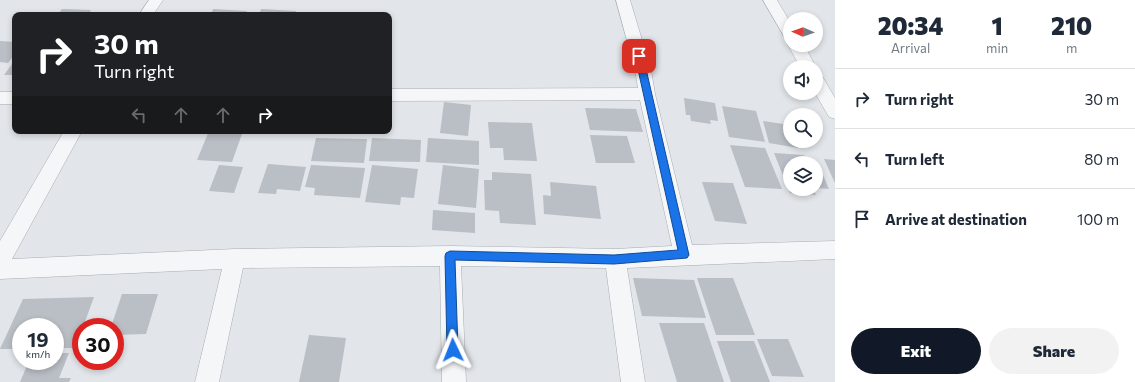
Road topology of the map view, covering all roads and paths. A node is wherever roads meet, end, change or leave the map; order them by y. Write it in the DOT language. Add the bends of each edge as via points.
graph roads {
  1 [pos="156,0"];
  2 [pos="623,0"];
  3 [pos="770,0"];
  4 [pos="148,12"];
  5 [pos="783,23"];
  6 [pos="823,92"];
  7 [pos="647,94"];
  8 [pos="392,95"];
  9 [pos="0,98"];
  10 [pos="12,98"];
  11 [pos="835,113"];
  12 [pos="70,134"];
  13 [pos="835,250"];
  14 [pos="684,255"];
  15 [pos="450,256"];
  16 [pos="236,259"];
  17 [pos="614,259"];
  18 [pos="0,261"];
  19 [pos="0,269"];
  20 [pos="207,382"];
  21 [pos="454,382"];
  22 [pos="634,382"];
  1 -- 4 [label="street"];
  2 -- 7 [label="street" via="643,70"];
  3 -- 5 [label="street"];
  6 -- 11 [label="street"];
  7 -- 8 [label="street"];
  7 -- 14 [label="street"];
  9 -- 10 [label="street"];
  12 -- 18 [label="street"];
  13 -- 14 [label="street"];
  14 -- 17 [label="street"];
  15 -- 16 [label="street"];
  15 -- 17 [label="street"];
  15 -- 21 [label="street"];
  16 -- 19 [label="street"];
  16 -- 20 [label="street"];
  17 -- 22 [label="street"];
}
